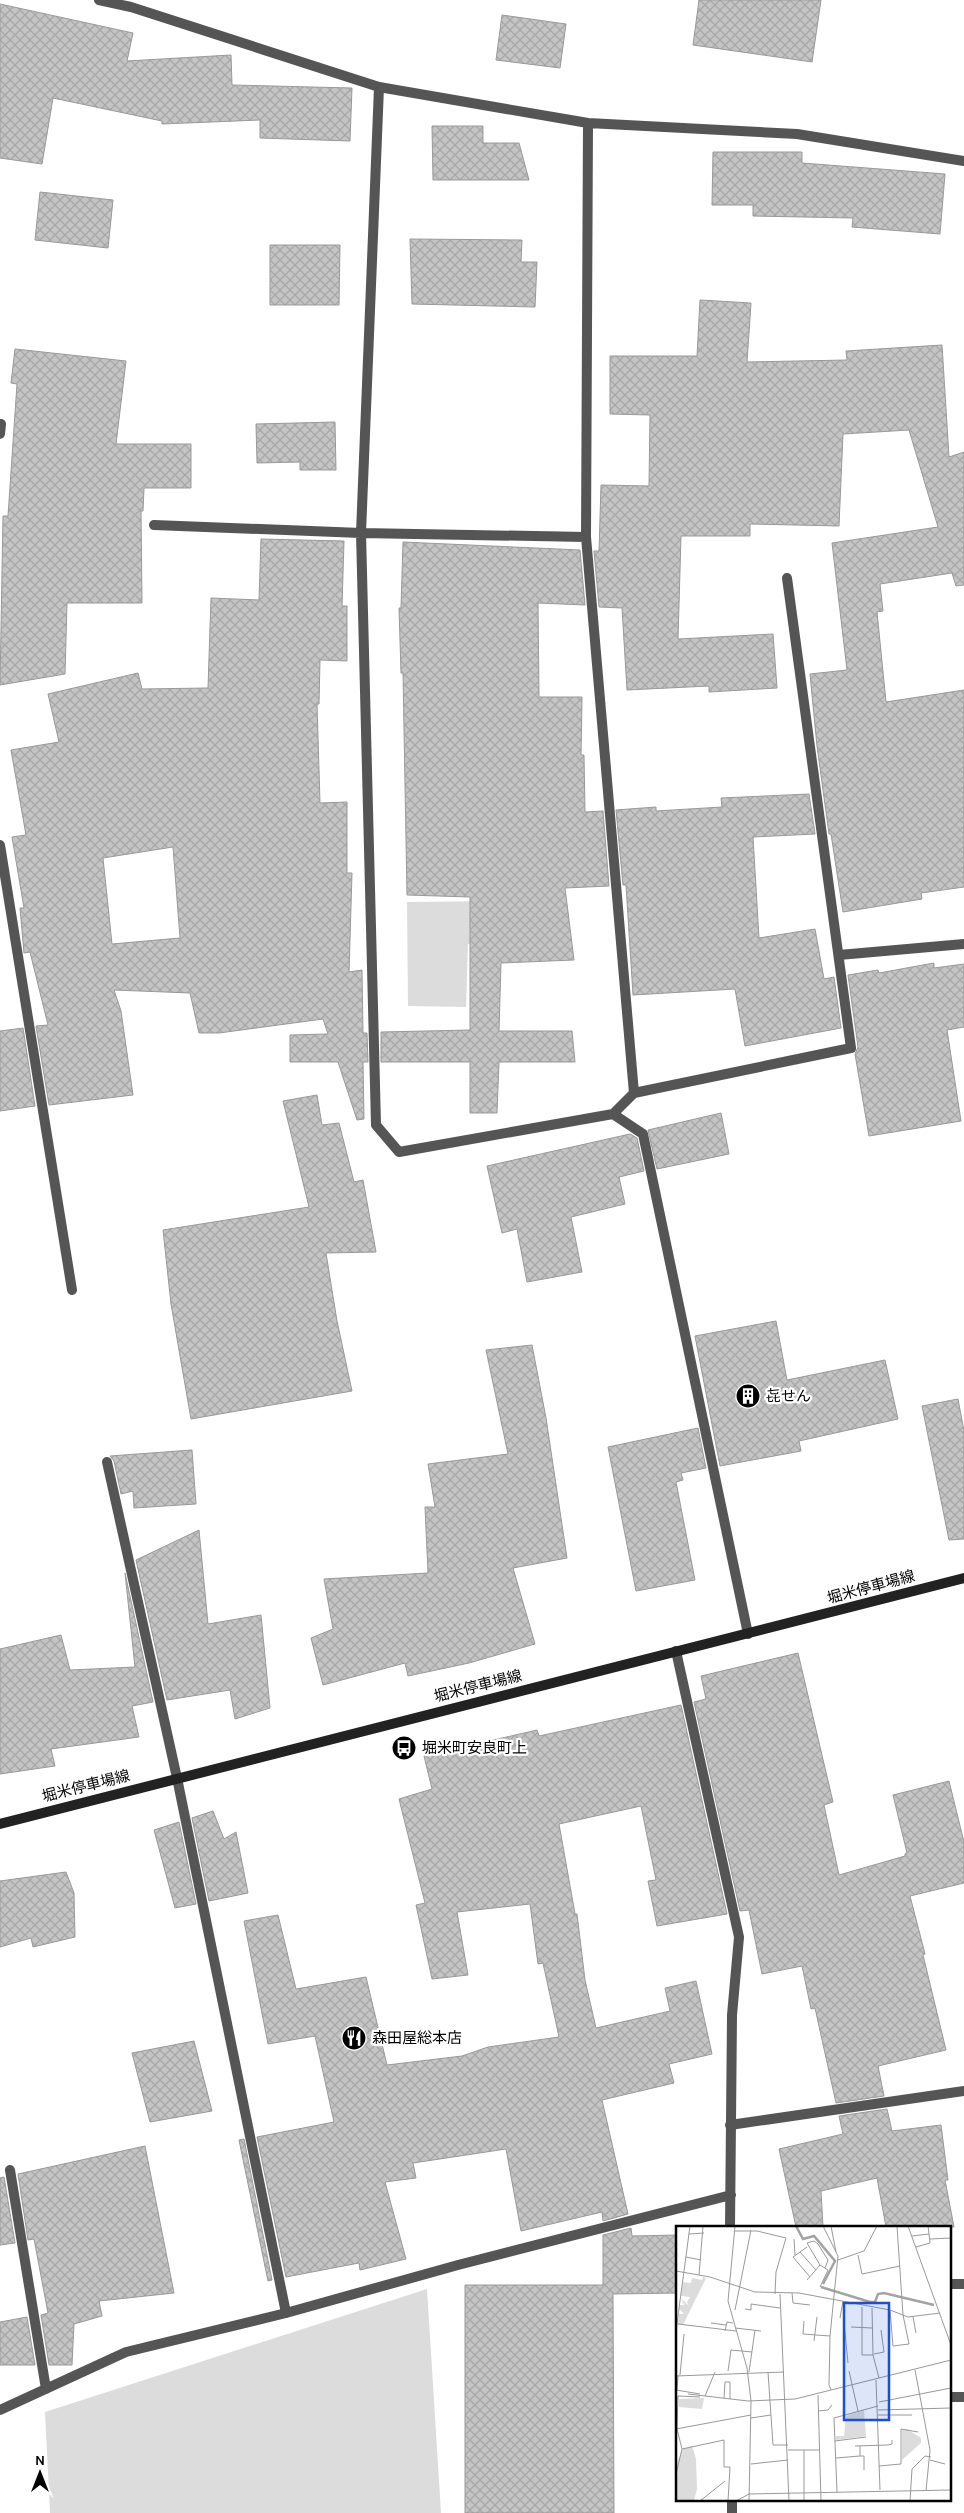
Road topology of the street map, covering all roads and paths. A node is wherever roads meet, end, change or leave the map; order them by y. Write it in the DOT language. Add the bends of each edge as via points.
graph roads {
  1 [pos="99,0"];
  2 [pos="379,87"];
  3 [pos="588,123"];
  4 [pos="964,161"];
  5 [pos="154,525"];
  6 [pos="361,533"];
  7 [pos="586,537"];
  8 [pos="787,578"];
  9 [pos="0,845"];
  10 [pos="964,944"];
  11 [pos="839,955"];
  12 [pos="634,1093"];
  13 [pos="613,1114"];
  14 [pos="72,1290"];
  15 [pos="107,1462"];
  16 [pos="964,1578"];
  17 [pos="748,1634"];
  18 [pos="676,1651"];
  19 [pos="178,1778"];
  20 [pos="0,1824"];
  21 [pos="964,2091"];
  22 [pos="730,2125"];
  23 [pos="10,2170"];
  24 [pos="731,2195"];
  25 [pos="730,2226"];
  26 [pos="286,2313"];
  27 [pos="46,2389"];
  28 [pos="0,2410"];
  29 [pos="732,2500"];
  30 [pos="732,2513"];
  1 -- 2 [label="street" via="131,7"];
  2 -- 3 [label="street"];
  2 -- 6 [label="street"];
  3 -- 4 [label="street" via="797,134"];
  3 -- 7 [label="street"];
  5 -- 6 [label="street"];
  6 -- 7 [label="street"];
  6 -- 13 [label="street" via="376,1124 399,1152"];
  7 -- 12 [label="street"];
  8 -- 11 [label="street"];
  9 -- 14 [label="street"];
  10 -- 11 [label="street"];
  11 -- 12 [label="street" via="851,1048"];
  12 -- 13 [label="street"];
  13 -- 17 [label="street" via="643,1134"];
  15 -- 19 [label="street"];
  16 -- 17 [label="main road, 堀米停車場線"];
  17 -- 18 [label="main road, 堀米停車場線"];
  18 -- 19 [label="main road, 堀米停車場線"];
  18 -- 22 [label="street" via="739,1937 732,2015"];
  19 -- 20 [label="main road, 堀米停車場線"];
  19 -- 26 [label="street"];
  21 -- 22 [label="street"];
  22 -- 24 [label="street"];
  23 -- 27 [label="street"];
  24 -- 25 [label="street"];
  24 -- 26 [label="street" via="467,2262"];
  26 -- 27 [label="street" via="126,2352"];
  27 -- 28 [label="street"];
  29 -- 30 [label="street"];
}
